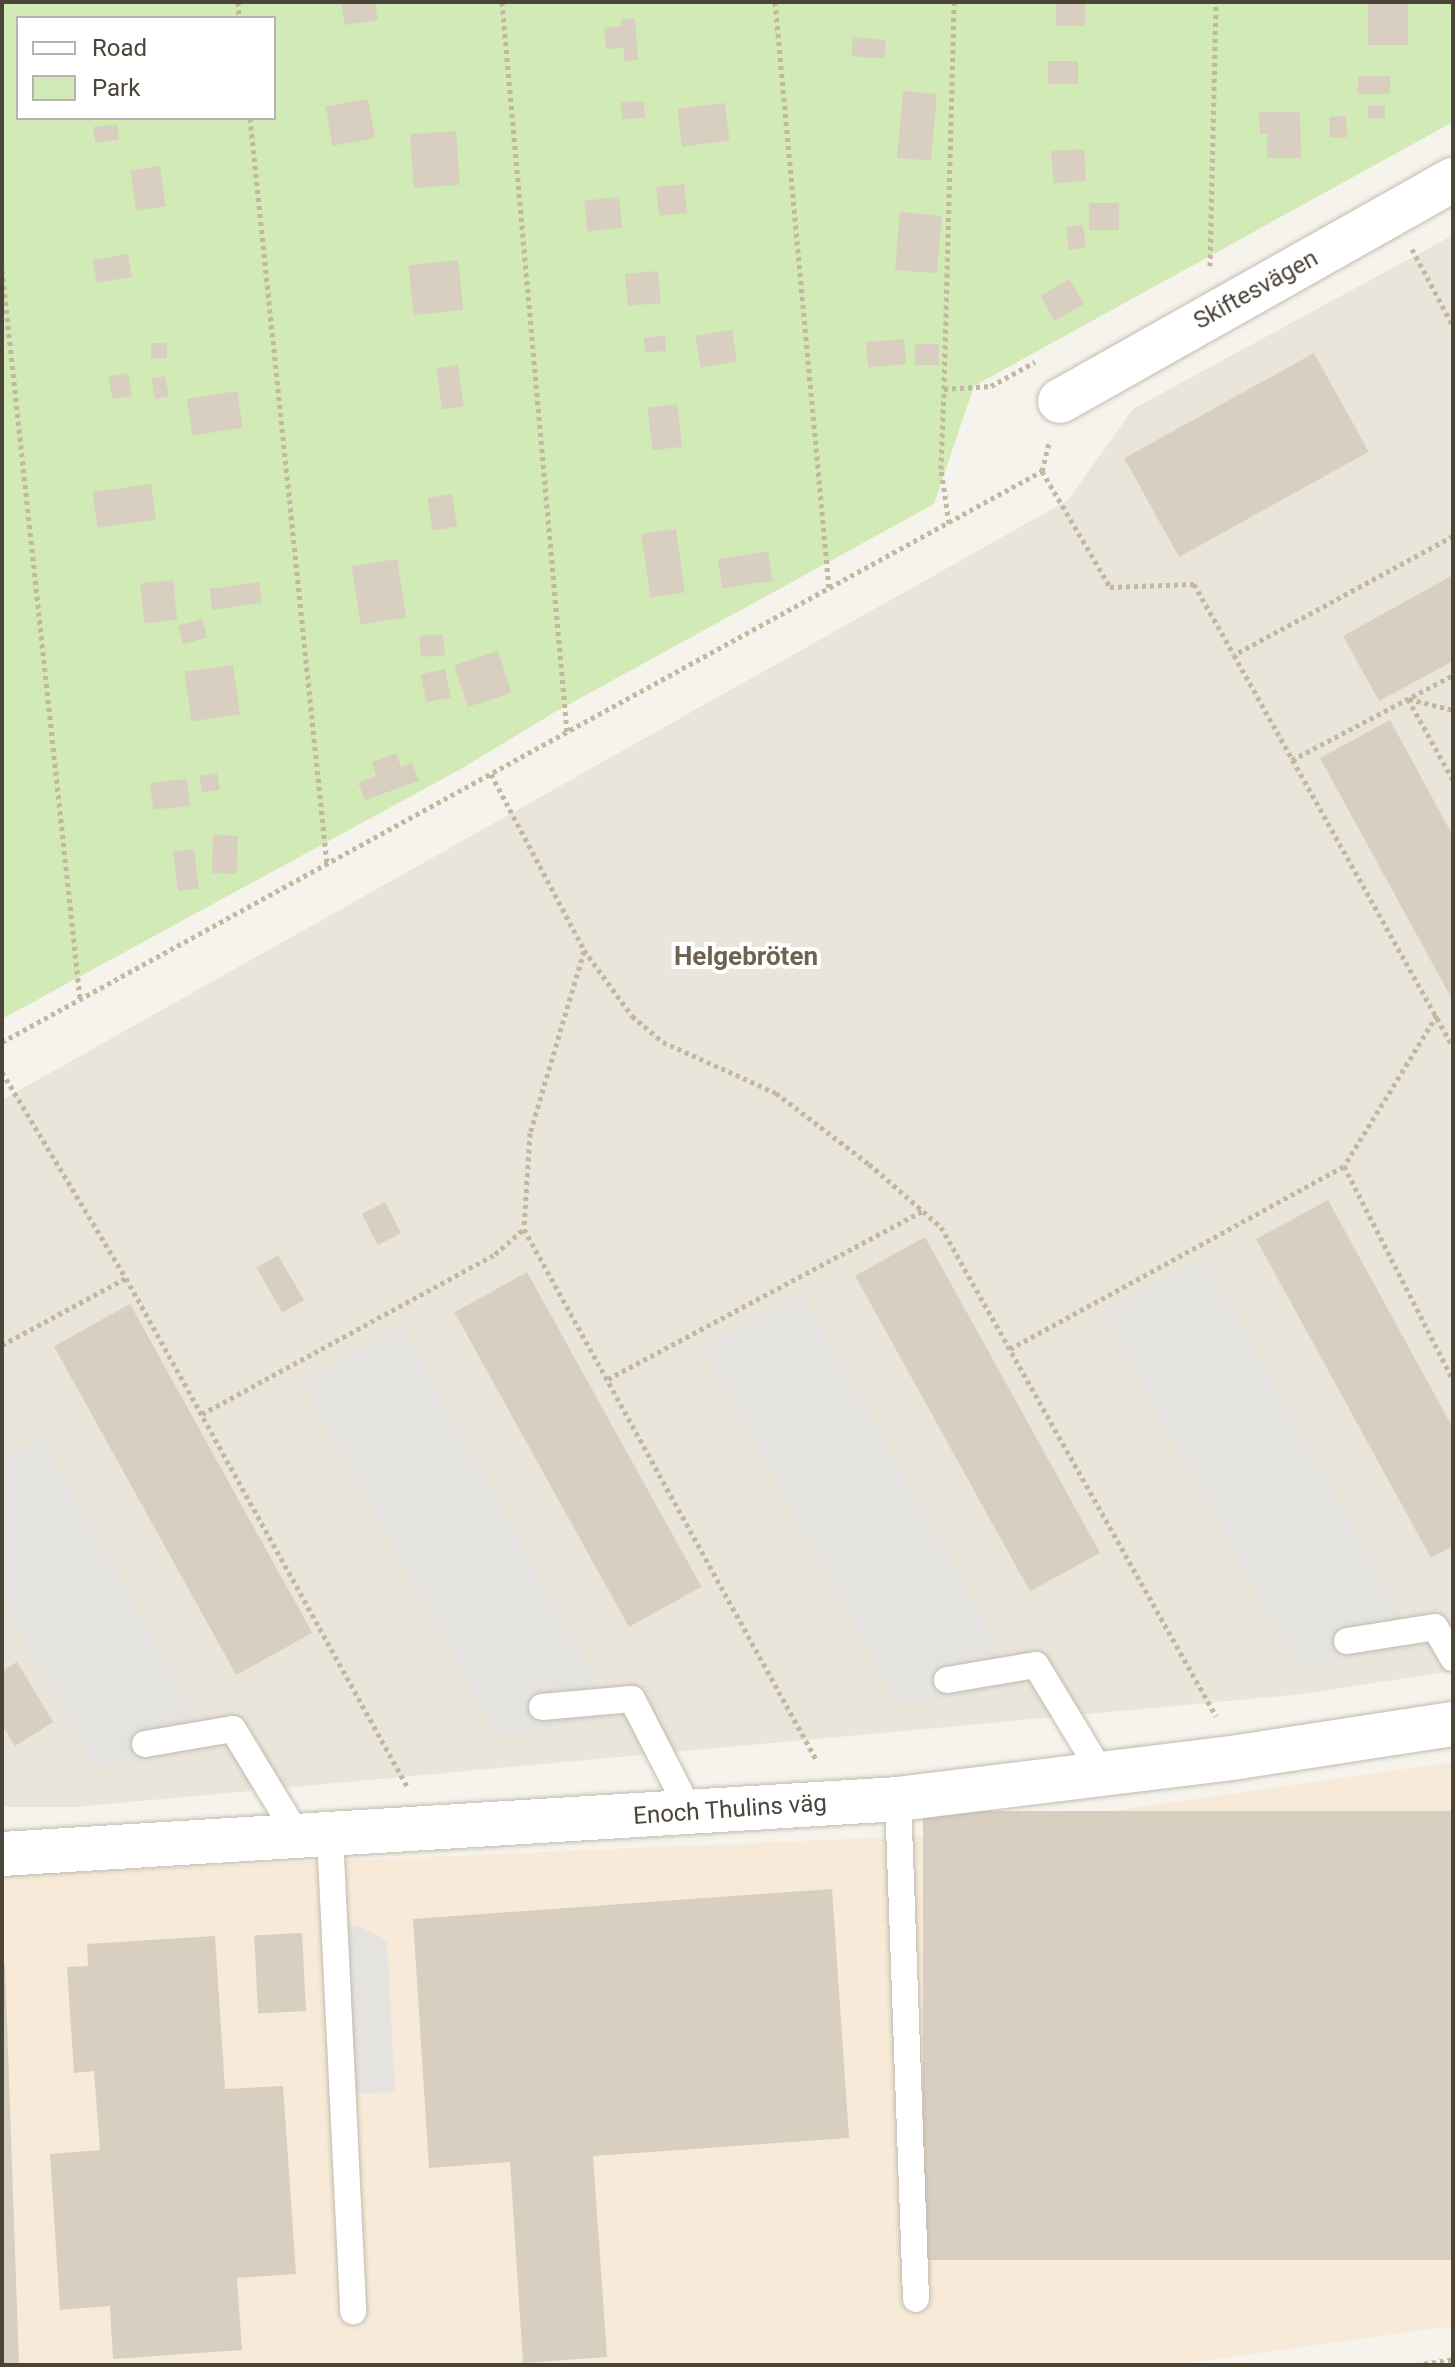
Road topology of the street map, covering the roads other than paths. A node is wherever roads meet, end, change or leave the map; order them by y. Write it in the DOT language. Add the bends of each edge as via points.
graph roads {
  1 [pos="1453,180"];
  2 [pos="1060,401"];
  3 [pos="1347,1641"];
  4 [pos="1453,1658"];
  5 [pos="947,1680"];
  6 [pos="542,1707"];
  7 [pos="1453,1724"];
  8 [pos="145,1744"];
  9 [pos="1102,1774"];
  10 [pos="898,1799"];
  11 [pos="690,1812"];
  12 [pos="314,1837"];
  13 [pos="2,1854"];
  14 [pos="916,2299"];
  15 [pos="353,2311"];
  1 -- 2 [label="street, Skiftesvägen"];
  3 -- 4 [label="lane" via="1435,1627"];
  5 -- 9 [label="lane" via="1036,1665"];
  6 -- 11 [label="lane" via="632,1699"];
  7 -- 9 [label="street, Enoch Thulins väg"];
  8 -- 12 [label="lane" via="233,1729"];
  9 -- 10 [label="street, Enoch Thulins väg"];
  10 -- 11 [label="street, Enoch Thulins väg"];
  10 -- 14 [label="lane"];
  11 -- 12 [label="street, Enoch Thulins väg"];
  12 -- 13 [label="street, Enoch Thulins väg"];
  12 -- 15 [label="lane"];
}
